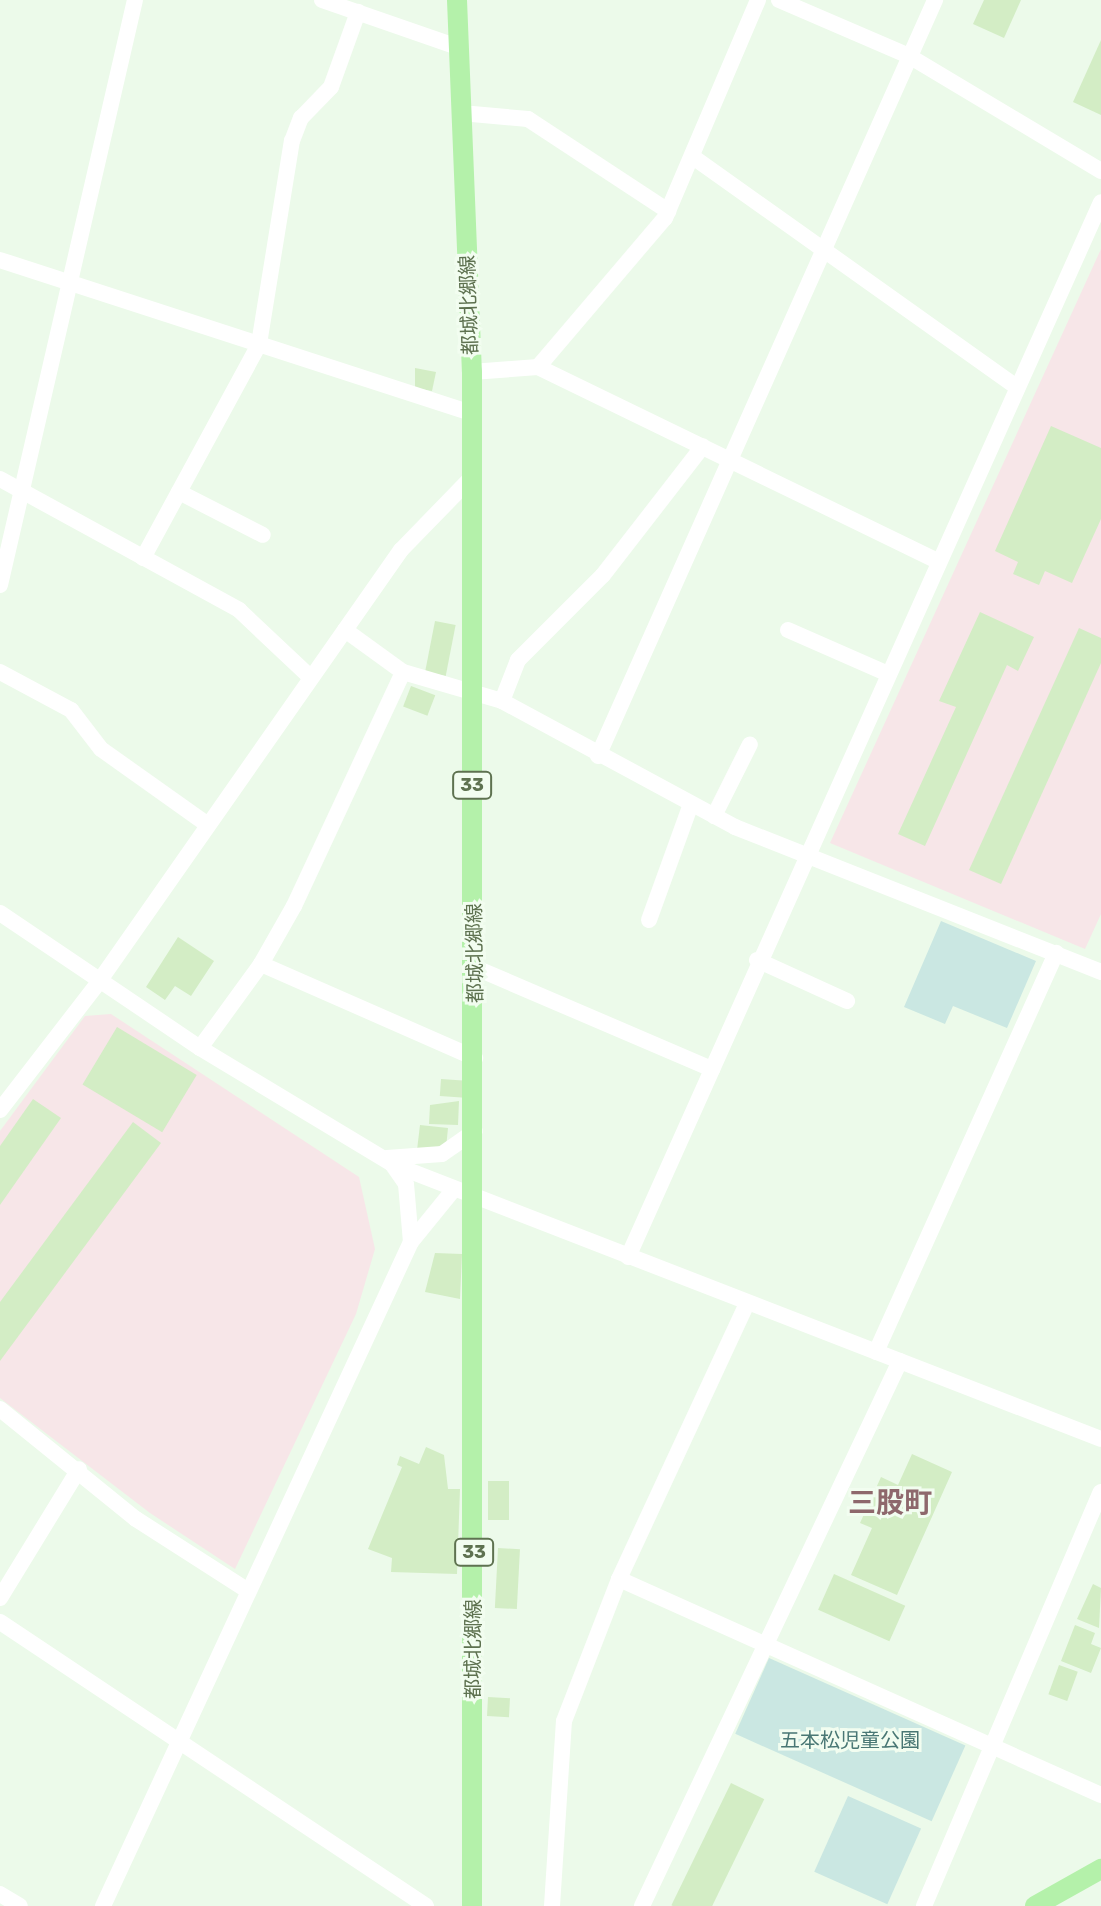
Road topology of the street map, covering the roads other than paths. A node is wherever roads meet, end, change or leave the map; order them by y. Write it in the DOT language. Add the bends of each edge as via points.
graph roads {
  1 [pos="135,0"];
  2 [pos="322,0"];
  3 [pos="457,0"];
  4 [pos="758,0"];
  5 [pos="779,0"];
  6 [pos="935,0"];
  7 [pos="358,12"];
  8 [pos="458,47"];
  9 [pos="909,56"];
  10 [pos="461,113"];
  11 [pos="693,157"];
  12 [pos="1101,171"];
  13 [pos="1101,202"];
  14 [pos="668,211"];
  15 [pos="824,253"];
  16 [pos="0,260"];
  17 [pos="67,285"];
  18 [pos="259,344"];
  19 [pos="538,367"];
  20 [pos="472,372"];
  21 [pos="1017,387"];
  22 [pos="471,413"];
  23 [pos="703,446"];
  24 [pos="731,460"];
  25 [pos="472,477"];
  26 [pos="0,479"];
  27 [pos="19,488"];
  28 [pos="179,492"];
  29 [pos="263,535"];
  30 [pos="143,558"];
  31 [pos="937,561"];
  32 [pos="0,585"];
  33 [pos="345,630"];
  34 [pos="788,630"];
  35 [pos="0,672"];
  36 [pos="403,672"];
  37 [pos="886,673"];
  38 [pos="308,675"];
  39 [pos="470,687"];
  40 [pos="502,701"];
  41 [pos="750,744"];
  42 [pos="598,756"];
  43 [pos="691,804"];
  44 [pos="714,816"];
  45 [pos="208,825"];
  46 [pos="804,854"];
  47 [pos="2,919"];
  48 [pos="649,920"];
  49 [pos="1056,953"];
  50 [pos="757,960"];
  51 [pos="261,964"];
  52 [pos="476,968"];
  53 [pos="1101,972"];
  54 [pos="98,983"];
  55 [pos="847,1001"];
  56 [pos="200,1048"];
  57 [pos="475,1058"];
  58 [pos="712,1069"];
  59 [pos="6,1092"];
  60 [pos="0,1110"];
  61 [pos="475,1131"];
  62 [pos="387,1161"];
  63 [pos="454,1189"];
  64 [pos="476,1198"];
  65 [pos="411,1242"];
  66 [pos="628,1257"];
  67 [pos="747,1303"];
  68 [pos="876,1352"];
  69 [pos="900,1361"];
  70 [pos="0,1409"];
  71 [pos="1101,1439"];
  72 [pos="79,1469"];
  73 [pos="1101,1492"];
  74 [pos="619,1579"];
  75 [pos="248,1591"];
  76 [pos="0,1598"];
  77 [pos="0,1622"];
  78 [pos="770,1642"];
  79 [pos="177,1742"];
  80 [pos="991,1744"];
  81 [pos="1101,1795"];
  82 [pos="1101,1869"];
  83 [pos="0,1894"];
  84 [pos="1037,1905"];
  85 [pos="20,1906"];
  86 [pos="103,1906"];
  87 [pos="426,1906"];
  88 [pos="472,1906"];
  89 [pos="552,1906"];
  90 [pos="642,1906"];
  91 [pos="924,1906"];
  1 -- 17 [label="street"];
  2 -- 7 [label="street"];
  3 -- 8 [label="main road, 都城北郷線 / 33"];
  4 -- 11 [label="street"];
  5 -- 9 [label="street"];
  6 -- 9 [label="street"];
  7 -- 8 [label="street"];
  7 -- 18 [label="street" via="331,87 301,118 292,141"];
  8 -- 10 [label="main road, 都城北郷線 / 33"];
  9 -- 12 [label="street"];
  9 -- 15 [label="street"];
  10 -- 14 [label="street" via="528,119"];
  10 -- 20 [label="main road, 都城北郷線 / 33"];
  11 -- 14 [label="street"];
  11 -- 15 [label="street"];
  13 -- 21 [label="street"];
  14 -- 19 [label="street"];
  15 -- 21 [label="street"];
  15 -- 24 [label="street"];
  16 -- 17 [label="street"];
  17 -- 18 [label="street"];
  17 -- 27 [label="street"];
  18 -- 22 [label="street"];
  18 -- 28 [label="street"];
  19 -- 20 [label="street"];
  19 -- 23 [label="street"];
  20 -- 22 [label="main road, 都城北郷線 / 33"];
  21 -- 31 [label="street"];
  22 -- 25 [label="main road, 都城北郷線 / 33"];
  23 -- 24 [label="street"];
  23 -- 40 [label="street" via="603,575 518,660"];
  24 -- 31 [label="street"];
  24 -- 42 [label="street"];
  25 -- 33 [label="street" via="401,550"];
  25 -- 39 [label="main road, 都城北郷線 / 33"];
  26 -- 27 [label="street"];
  27 -- 30 [label="street"];
  27 -- 32 [label="street"];
  28 -- 29 [label="street"];
  28 -- 30 [label="street"];
  30 -- 38 [label="street" via="239,610"];
  31 -- 37 [label="street"];
  33 -- 36 [label="street"];
  33 -- 38 [label="street"];
  34 -- 37 [label="street"];
  35 -- 45 [label="street" via="71,710 101,749"];
  36 -- 39 [label="street"];
  36 -- 51 [label="street" via="340,812"];
  37 -- 46 [label="street"];
  38 -- 45 [label="street"];
  39 -- 40 [label="street"];
  39 -- 52 [label="main road, 都城北郷線 / 33"];
  40 -- 42 [label="street"];
  41 -- 44 [label="street"];
  42 -- 43 [label="street"];
  43 -- 44 [label="street"];
  43 -- 48 [label="street"];
  44 -- 46 [label="street"];
  45 -- 54 [label="street"];
  46 -- 49 [label="street"];
  46 -- 50 [label="street"];
  47 -- 54 [label="street"];
  49 -- 53 [label="street"];
  49 -- 68 [label="street"];
  50 -- 55 [label="street"];
  50 -- 58 [label="street"];
  51 -- 56 [label="street"];
  51 -- 57 [label="street"];
  52 -- 57 [label="main road, 都城北郷線 / 33"];
  52 -- 58 [label="street"];
  54 -- 56 [label="street"];
  54 -- 59 [label="street"];
  56 -- 62 [label="street"];
  57 -- 61 [label="main road, 都城北郷線 / 33"];
  58 -- 66 [label="street"];
  59 -- 60 [label="street"];
  61 -- 62 [label="street" via="442,1154"];
  61 -- 64 [label="main road, 都城北郷線 / 33"];
  62 -- 63 [label="street"];
  62 -- 65 [label="street" via="406,1184"];
  63 -- 64 [label="street"];
  63 -- 65 [label="street"];
  64 -- 66 [label="street"];
  64 -- 88 [label="main road, 都城北郷線 / 33"];
  65 -- 75 [label="street"];
  66 -- 67 [label="street"];
  67 -- 68 [label="street"];
  67 -- 74 [label="street"];
  68 -- 69 [label="street"];
  69 -- 71 [label="street"];
  69 -- 78 [label="street"];
  70 -- 72 [label="street"];
  72 -- 75 [label="street" via="136,1519"];
  72 -- 76 [label="street"];
  73 -- 80 [label="street"];
  74 -- 78 [label="street"];
  74 -- 89 [label="street" via="559,1744"];
  75 -- 79 [label="street"];
  77 -- 79 [label="street"];
  78 -- 80 [label="street"];
  78 -- 90 [label="street"];
  79 -- 86 [label="street"];
  79 -- 87 [label="street"];
  80 -- 81 [label="street"];
  80 -- 91 [label="street"];
  82 -- 84 [label="main road"];
  83 -- 85 [label="street"];
}
